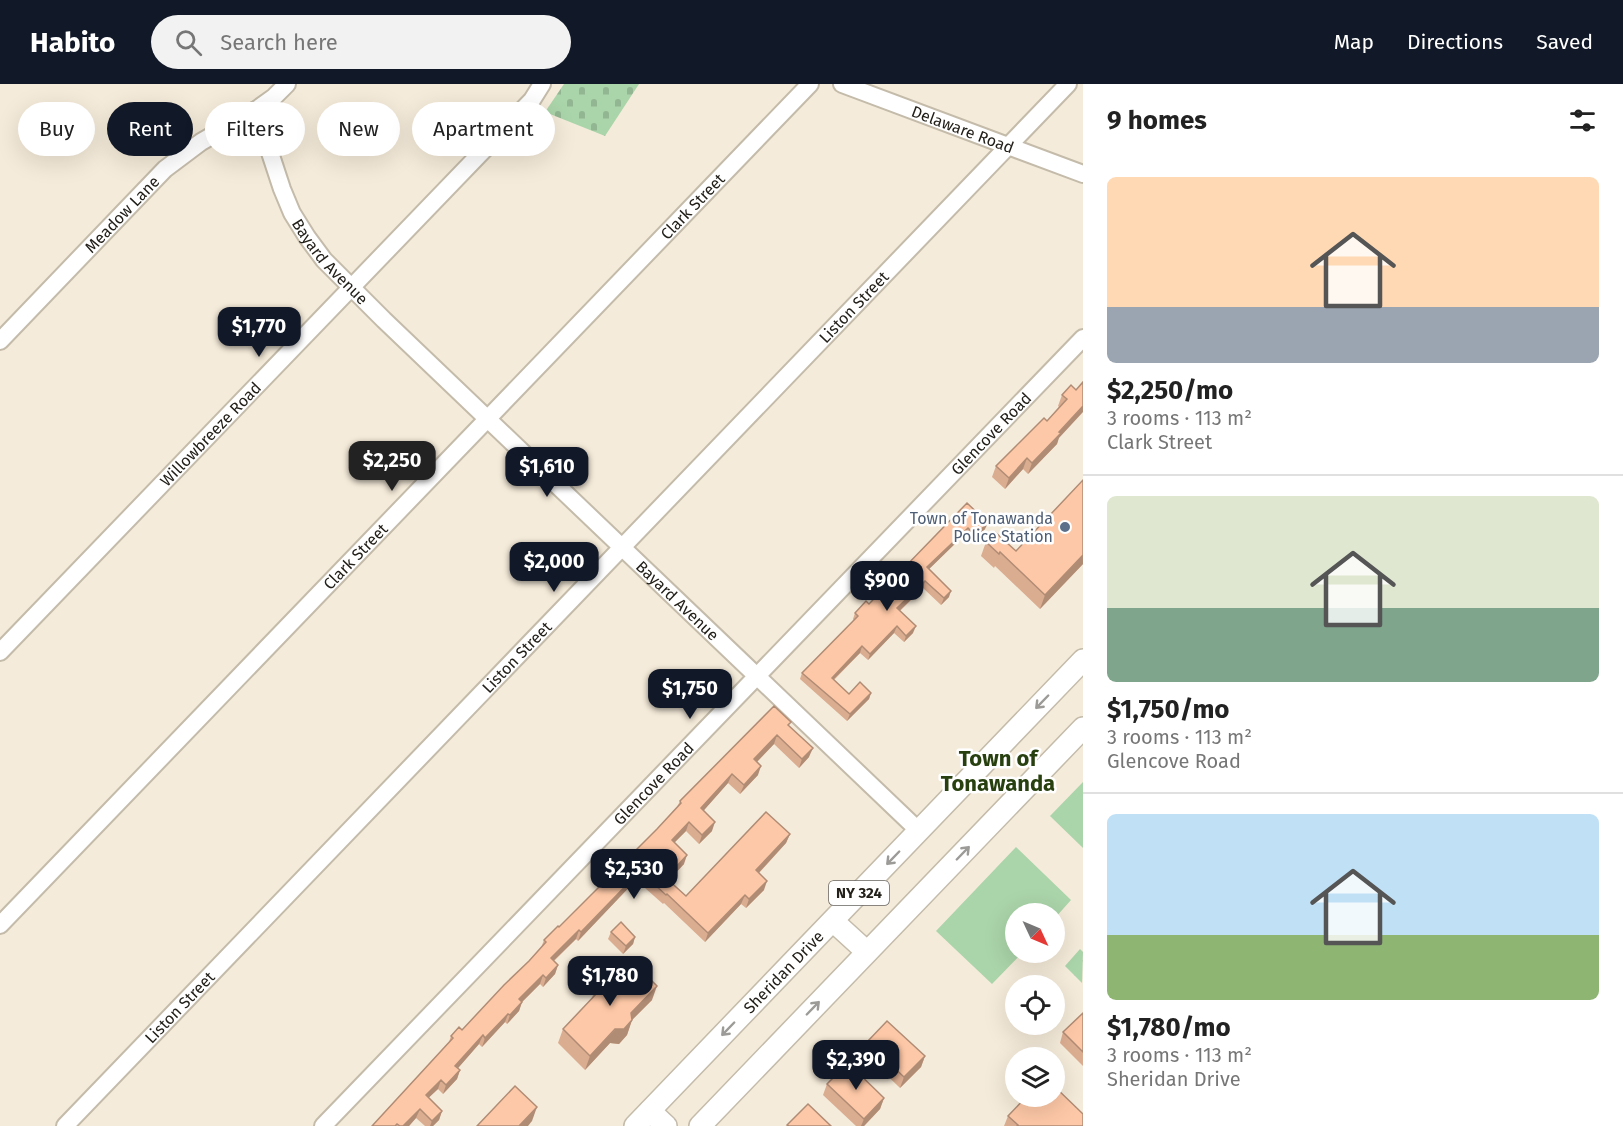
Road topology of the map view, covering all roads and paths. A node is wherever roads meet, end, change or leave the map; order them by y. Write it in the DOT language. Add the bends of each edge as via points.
graph roads {
  1 [pos="287,84"];
  2 [pos="542,84"];
  3 [pos="810,84"];
  4 [pos="842,84"];
  5 [pos="1068,84"];
  6 [pos="267,102"];
  7 [pos="205,140"];
  8 [pos="1007,147"];
  9 [pos="272,156"];
  10 [pos="1083,174"];
  11 [pos="351,287"];
  12 [pos="1083,338"];
  13 [pos="0,341"];
  14 [pos="488,418"];
  15 [pos="622,547"];
  16 [pos="0,652"];
  17 [pos="1083,660"];
  18 [pos="756,676"];
  19 [pos="1083,728"];
  20 [pos="919,831"];
  21 [pos="832,921"];
  22 [pos="0,925"];
  23 [pos="867,952"];
  24 [pos="650,1111"];
  25 [pos="65,1126"];
  26 [pos="323,1126"];
  27 [pos="635,1126"];
  28 [pos="666,1126"];
  29 [pos="700,1126"];
  1 -- 6 [label="street, Meadow Lane"];
  2 -- 11 [label="street, Willowbreeze Road"];
  3 -- 14 [label="street, Clark Street"];
  4 -- 8 [label="street, Delaware Road"];
  5 -- 8 [label="street, Liston Street"];
  7 -- 13 [label="street, Meadow Lane" via="165,169"];
  8 -- 10 [label="street, Delaware Road"];
  8 -- 15 [label="street, Liston Street"];
  9 -- 11 [label="street, Bayard Avenue" via="292,213 324,260"];
  11 -- 14 [label="street, Bayard Avenue"];
  11 -- 16 [label="street, Willowbreeze Road"];
  12 -- 18 [label="street, Glencove Road"];
  14 -- 15 [label="street, Bayard Avenue"];
  14 -- 22 [label="street, Clark Street"];
  15 -- 18 [label="street, Bayard Avenue"];
  15 -- 25 [label="street, Liston Street"];
  17 -- 20 [label="main road, Sheridan Drive / NY 324, one-way"];
  18 -- 20 [label="street, Bayard Avenue"];
  18 -- 26 [label="street, Glencove Road"];
  23 -- 19 [label="main road, NY 324, one-way"];
  20 -- 21 [label="main road, Sheridan Drive / NY 324, one-way"];
  21 -- 23 [label="main road"];
  21 -- 24 [label="main road, Sheridan Drive / NY 324, one-way"];
  29 -- 23 [label="main road, NY 324, one-way"];
  24 -- 27 [label="main road, Sheridan Drive / NY 324"];
  24 -- 28 [label="main road"];
}
